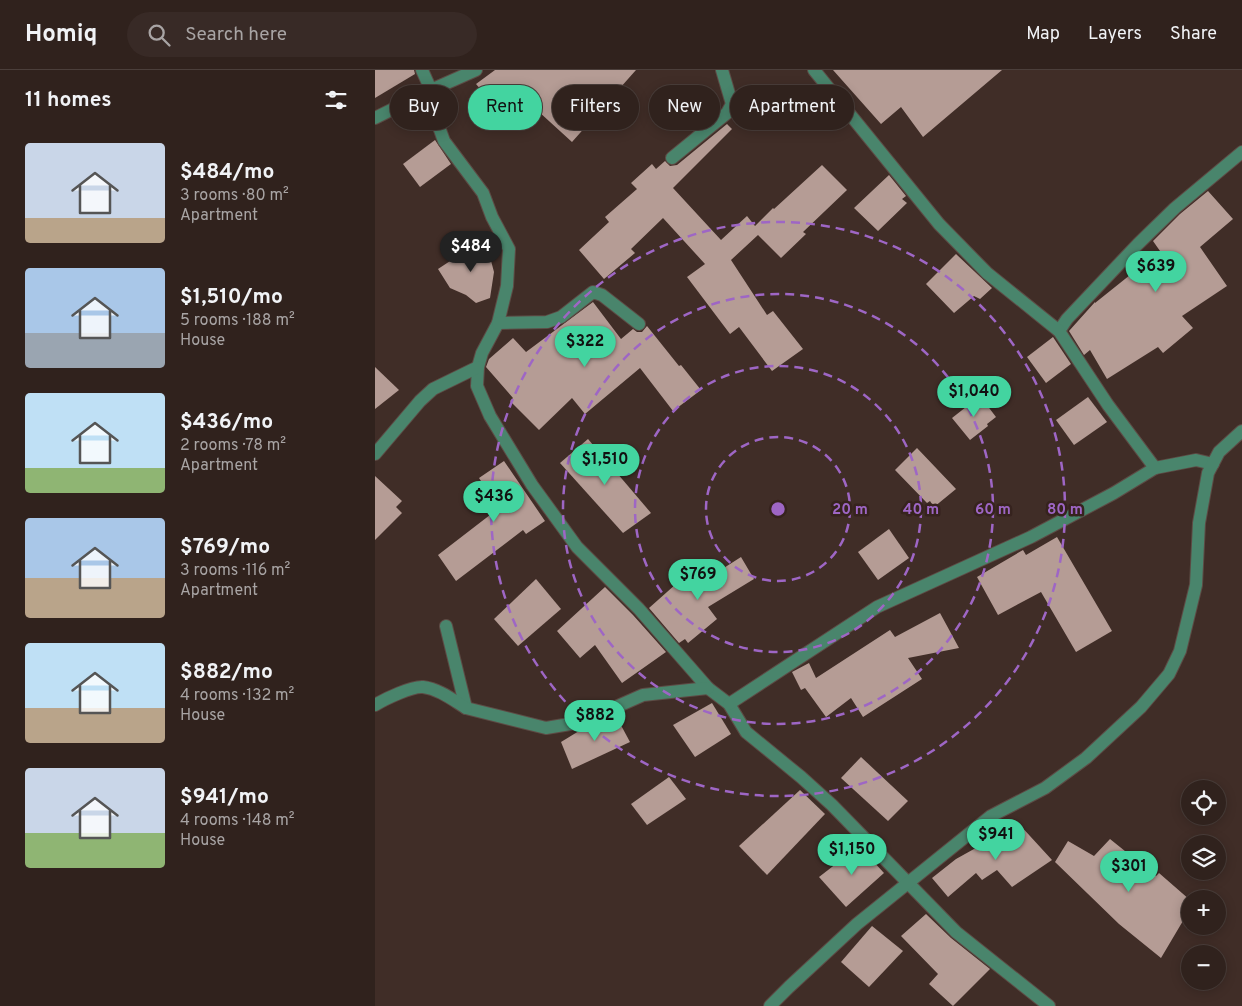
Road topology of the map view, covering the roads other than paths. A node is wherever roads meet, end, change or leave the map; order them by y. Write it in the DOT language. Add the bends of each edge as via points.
graph roads {
  1 [pos="422,70"];
  2 [pos="476,70"];
  3 [pos="722,70"];
  4 [pos="814,70"];
  5 [pos="429,85"];
  6 [pos="442,85"];
  7 [pos="390,110"];
  8 [pos="375,118"];
  9 [pos="440,130"];
  10 [pos="1242,152"];
  11 [pos="672,158"];
  12 [pos="497,323"];
  13 [pos="639,324"];
  14 [pos="1059,331"];
  15 [pos="478,367"];
  16 [pos="1242,431"];
  17 [pos="375,454"];
  18 [pos="1213,464"];
  19 [pos="1155,468"];
  20 [pos="446,626"];
  21 [pos="708,688"];
  22 [pos="729,704"];
  23 [pos="375,705"];
  24 [pos="466,708"];
  25 [pos="907,883"];
  26 [pos="770,1006"];
  27 [pos="1049,1006"];
  1 -- 5 [label="street"];
  2 -- 6 [label="street"];
  3 -- 11 [label="street" via="732,104 727,113"];
  4 -- 14 [label="street" via="939,224 987,272"];
  7 -- 8 [label="street"];
  9 -- 12 [label="street" via="444,140 483,193 509,249 507,286"];
  10 -- 14 [label="street" via="1137,244"];
  12 -- 13 [label="street" via="547,322 561,317 593,292 602,294"];
  12 -- 15 [label="street"];
  14 -- 19 [label="street"];
  15 -- 17 [label="street" via="433,389"];
  15 -- 21 [label="street" via="477,386 489,416 532,485 577,547 639,609"];
  16 -- 18 [label="street" via="1219,452"];
  18 -- 19 [label="street" via="1196,460"];
  18 -- 25 [label="street" via="1208,473 1199,523 1196,585 1180,651 1169,674 1141,707 1086,758 1045,788 991,816"];
  19 -- 22 [label="street" via="1031,537 877,606"];
  20 -- 24 [label="street"];
  21 -- 22 [label="street"];
  21 -- 24 [label="street" via="643,695 582,722 546,728"];
  22 -- 25 [label="street" via="746,732 832,805"];
  23 -- 24 [label="street" via="421,687 435,690"];
  25 -- 26 [label="street" via="857,924"];
  25 -- 27 [label="street" via="956,932"];
}
